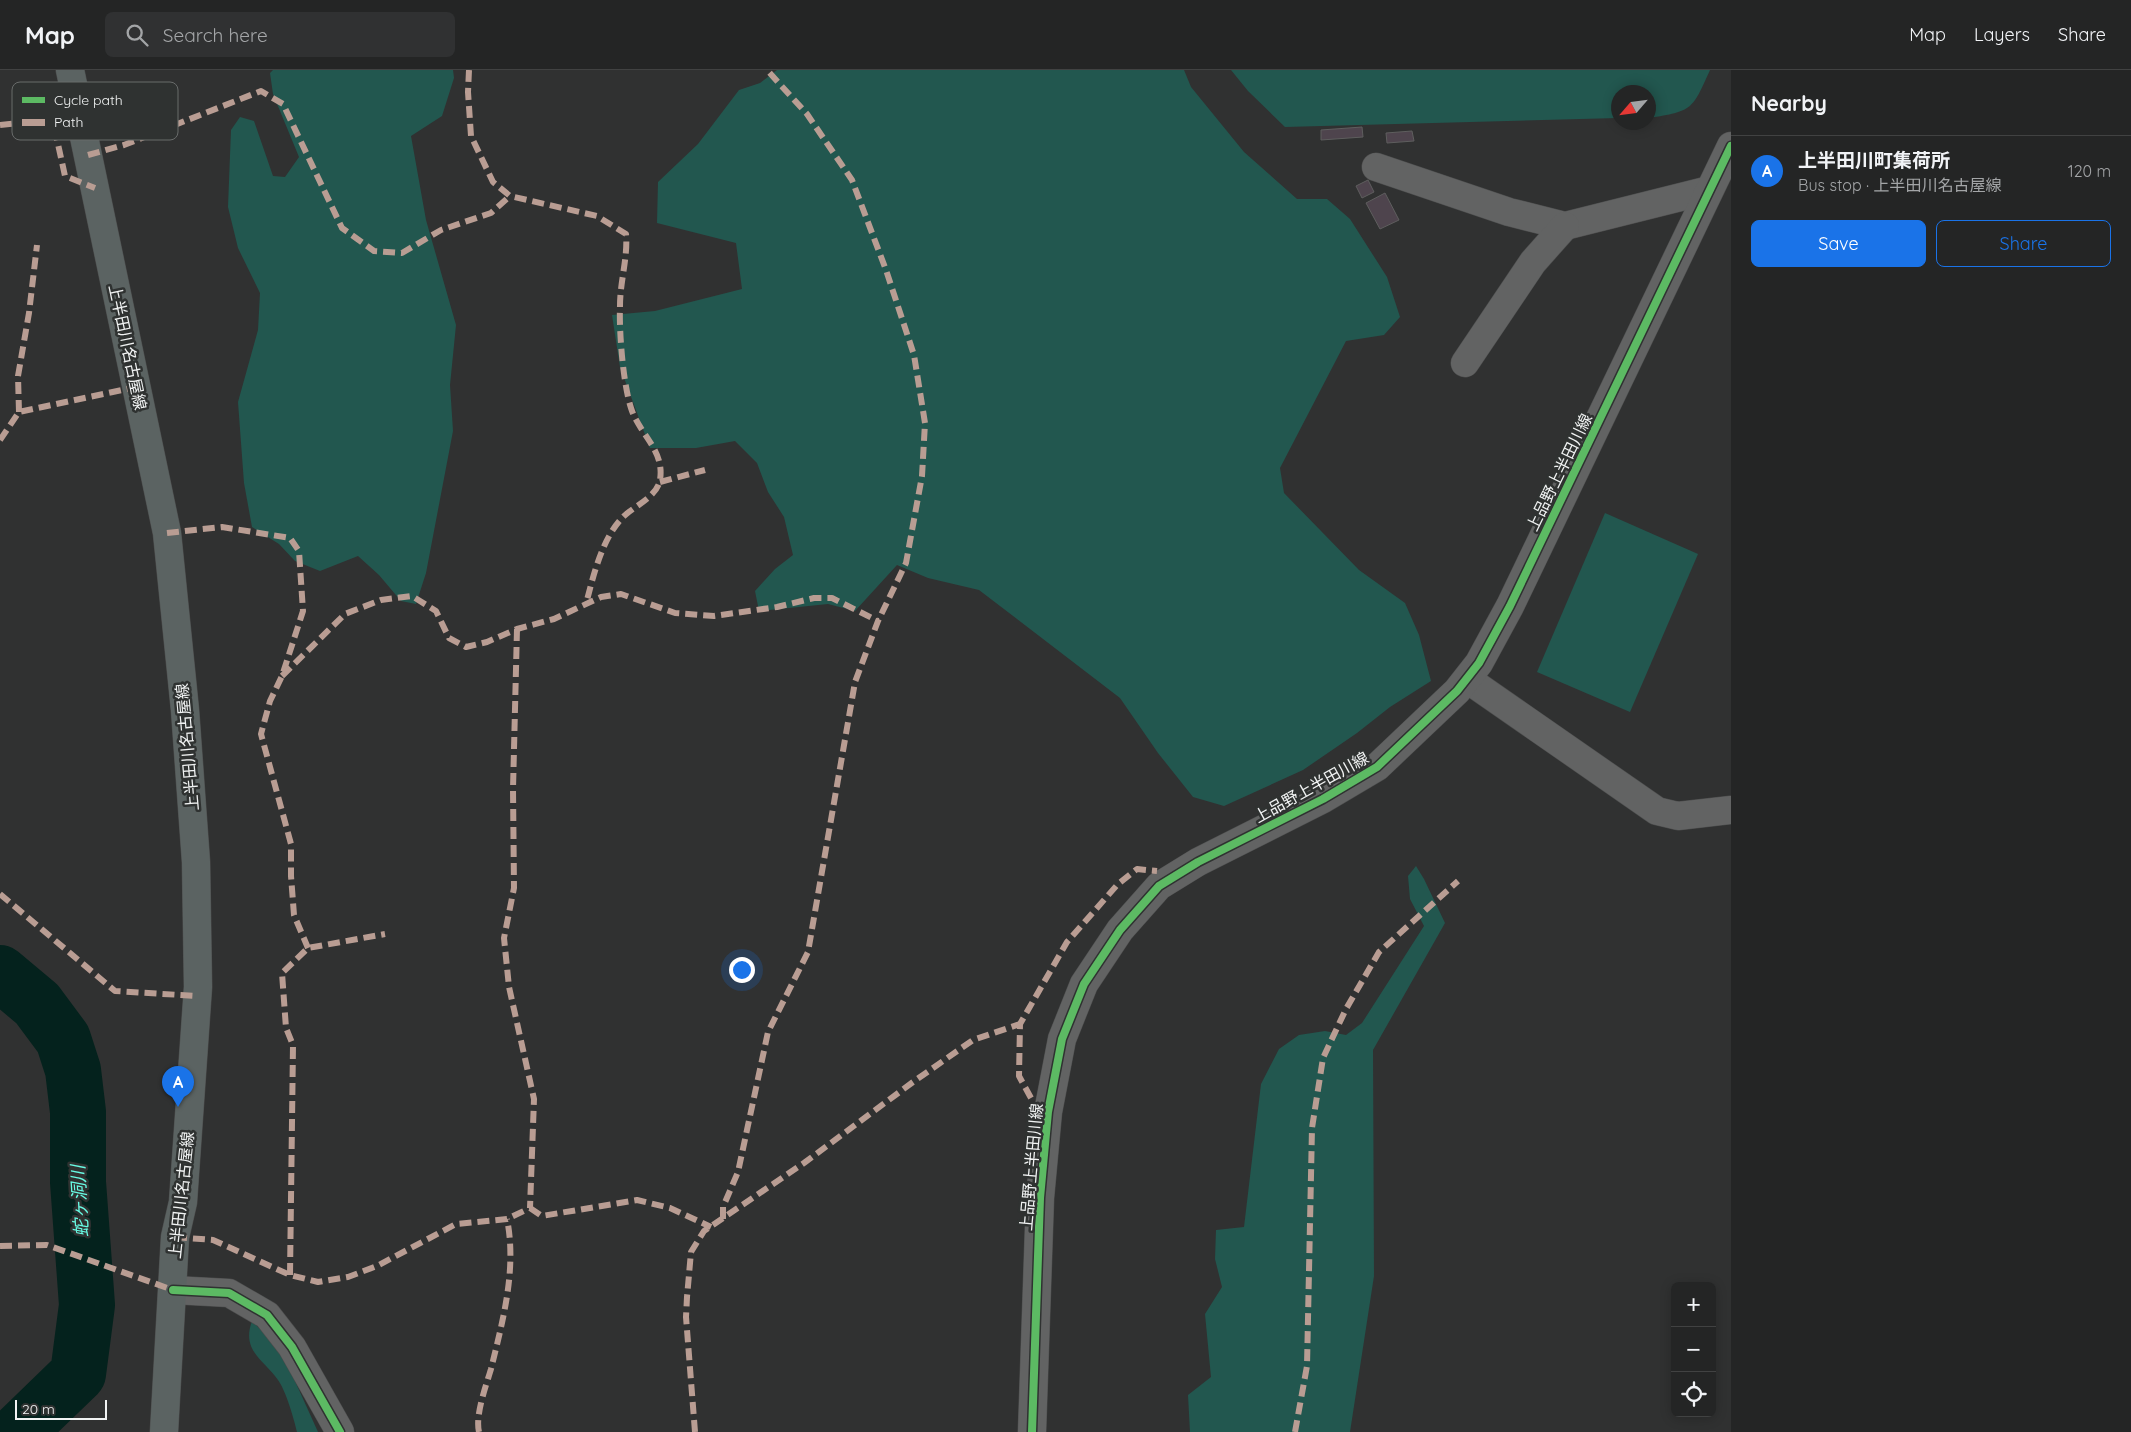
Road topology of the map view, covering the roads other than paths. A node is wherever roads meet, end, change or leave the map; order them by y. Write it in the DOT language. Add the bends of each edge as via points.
graph roads {
  1 [pos="85,140"];
  2 [pos="1731,146"];
  3 [pos="1376,167"];
  4 [pos="1709,190"];
  5 [pos="1565,226"];
  6 [pos="1465,363"];
  7 [pos="1467,679"];
  8 [pos="1731,810"];
  9 [pos="173,1290"];
  10 [pos="164,1432"];
  11 [pos="340,1432"];
  12 [pos="1032,1432"];
  1 -- 9 [label="main road, 上半田川名古屋線" via="167,533 185,710 196,862 198,987 183,1202 175,1237"];
  2 -- 4 [label="street, 上品野上半田川線"];
  3 -- 5 [label="street" via="1509,212"];
  4 -- 5 [label="street"];
  4 -- 7 [label="street, 上品野上半田川線" via="1510,606"];
  5 -- 6 [label="street" via="1533,262"];
  7 -- 8 [label="street" via="1657,812 1678,816"];
  7 -- 12 [label="street, 上品野上半田川線" via="1377,766 1323,799 1198,862 1160,886 1120,930 1084,984 1062,1039 1048,1112 1040,1198"];
  9 -- 10 [label="main road, 上半田川名古屋線"];
  9 -- 11 [label="street" via="228,1292 267,1315 292,1347"];
}
